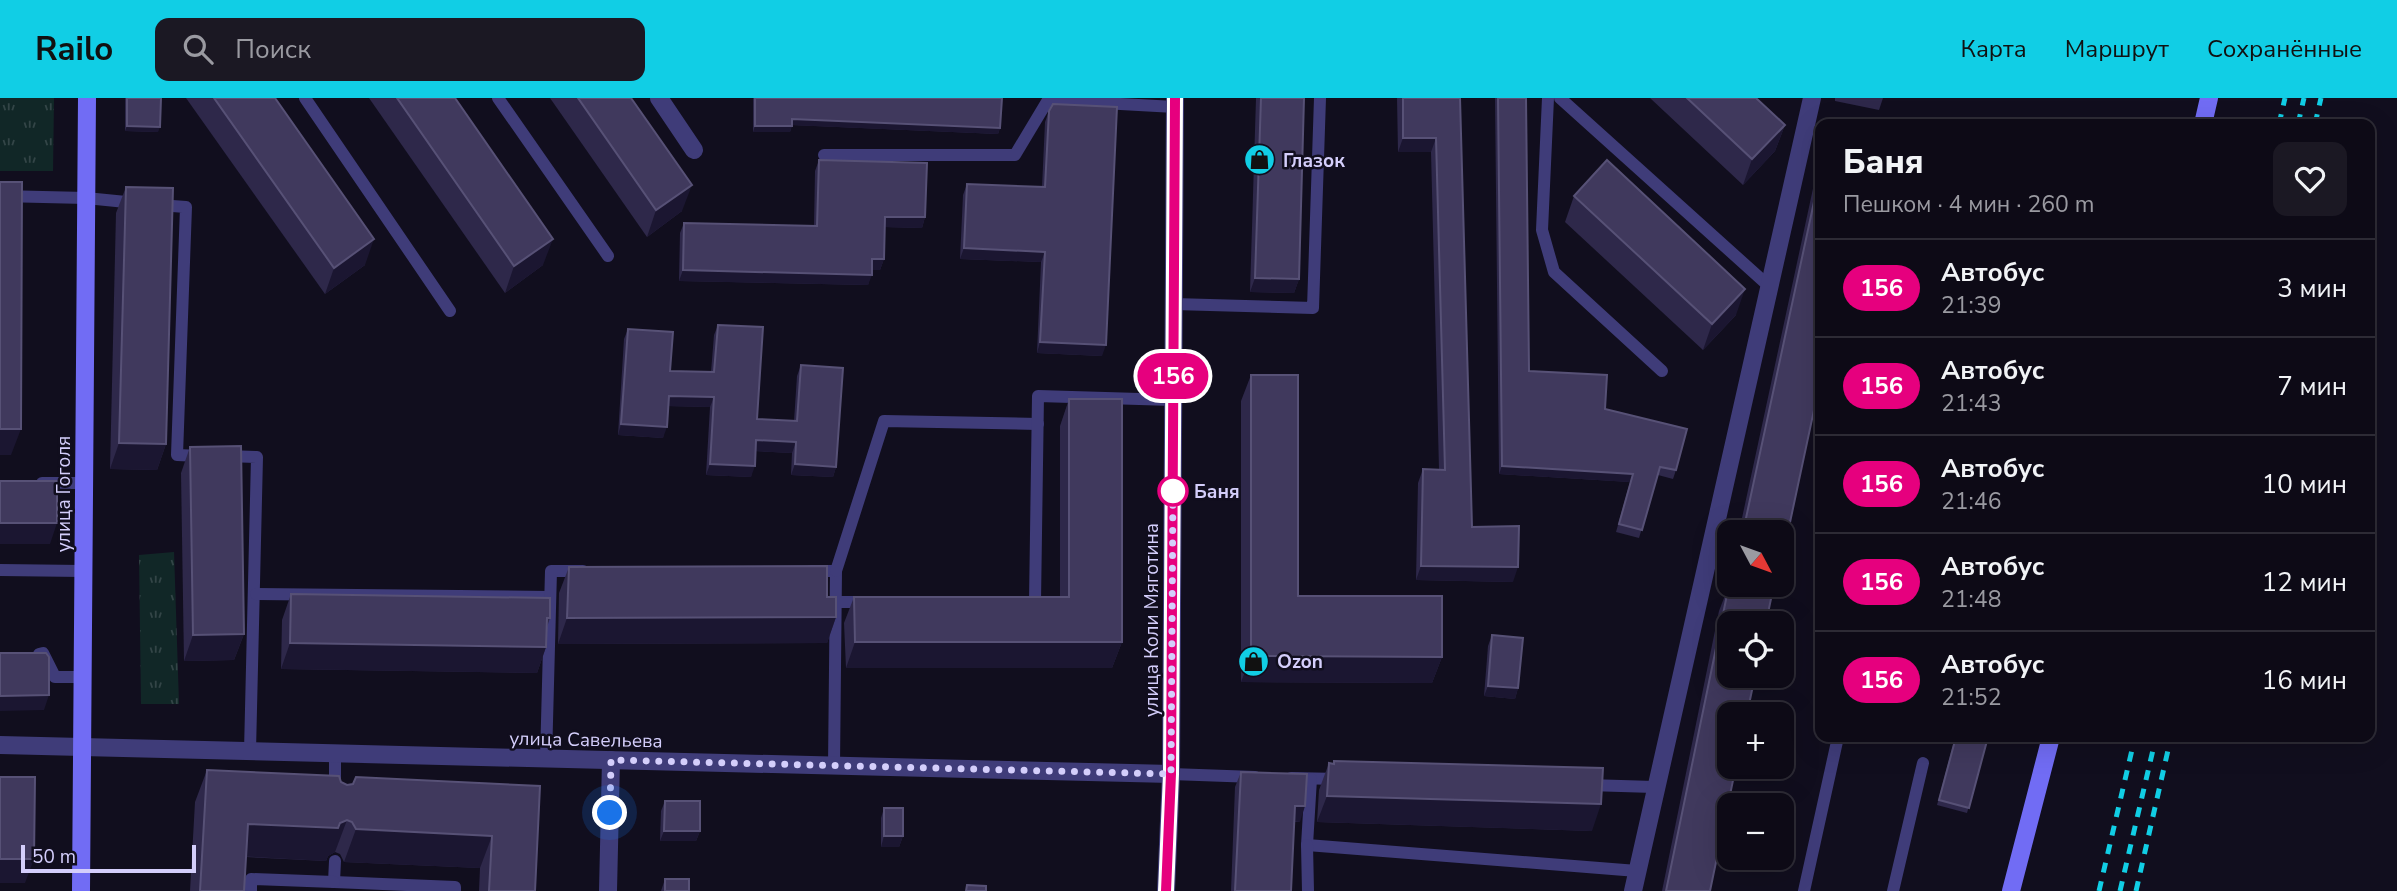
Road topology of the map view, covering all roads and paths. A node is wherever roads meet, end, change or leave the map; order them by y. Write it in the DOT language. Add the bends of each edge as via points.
graph roads {
  1 [pos="87,98"];
  2 [pos="305,98"];
  3 [pos="498,98"];
  4 [pos="659,98"];
  5 [pos="1320,98"];
  6 [pos="1548,98"];
  7 [pos="1560,98"];
  8 [pos="1812,98"];
  9 [pos="2209,98"];
  10 [pos="1175,103"];
  11 [pos="2204,119"];
  12 [pos="694,150"];
  13 [pos="824,155"];
  14 [pos="0,196"];
  15 [pos="86,198"];
  16 [pos="608,256"];
  17 [pos="1771,288"];
  18 [pos="1174,304"];
  19 [pos="450,312"];
  20 [pos="1662,371"];
  21 [pos="1173,400"];
  22 [pos="1038,425"];
  23 [pos="28,483"];
  24 [pos="84,483"];
  25 [pos="0,570"];
  26 [pos="83,571"];
  27 [pos="592,571"];
  28 [pos="795,571"];
  29 [pos="836,571"];
  30 [pos="256,594"];
  31 [pos="550,597"];
  32 [pos="835,602"];
  33 [pos="889,602"];
  34 [pos="1009,602"];
  35 [pos="22,654"];
  36 [pos="83,677"];
  37 [pos="1837,742"];
  38 [pos="2050,742"];
  39 [pos="0,745"];
  40 [pos="82,747"];
  41 [pos="250,751"];
  42 [pos="335,753"];
  43 [pos="546,759"];
  44 [pos="611,760"];
  45 [pos="1923,763"];
  46 [pos="835,766"];
  47 [pos="1171,774"];
  48 [pos="1269,778"];
  49 [pos="1283,778"];
  50 [pos="1311,779"];
  51 [pos="1352,780"];
  52 [pos="1572,785"];
  53 [pos="1654,787"];
  54 [pos="336,809"];
  55 [pos="1307,845"];
  56 [pos="335,861"];
  57 [pos="1637,871"];
  58 [pos="334,882"];
  59 [pos="81,891"];
  60 [pos="251,891"];
  61 [pos="455,891"];
  62 [pos="608,891"];
  63 [pos="1166,891"];
  64 [pos="1308,891"];
  65 [pos="1633,891"];
  66 [pos="1804,891"];
  67 [pos="1893,891"];
  68 [pos="2011,891"];
  1 -- 15 [label="main road, улица Гоголя"];
  2 -- 19 [label="lane"];
  3 -- 16 [label="lane"];
  4 -- 12 [label="street"];
  5 -- 18 [label="lane" via="1313,308"];
  6 -- 20 [label="lane" via="1542,230 1555,272"];
  7 -- 17 [label="lane"];
  8 -- 17 [label="street"];
  9 -- 11 [label="main road"];
  10 -- 13 [label="lane" via="1048,100 1015,155"];
  10 -- 18 [label="street, улица Коли Мяготина"];
  14 -- 15 [label="lane"];
  15 -- 24 [label="main road, улица Гоголя"];
  15 -- 30 [label="lane" via="186,207 177,455 257,457"];
  17 -- 53 [label="street"];
  18 -- 21 [label="street, улица Коли Мяготина"];
  21 -- 22 [label="lane" via="1038,396"];
  21 -- 47 [label="street, улица Коли Мяготина"];
  22 -- 29 [label="lane" via="884,421"];
  22 -- 34 [label="lane" via="1035,602"];
  23 -- 24 [label="lane"];
  24 -- 26 [label="main road, улица Гоголя"];
  25 -- 26 [label="lane"];
  26 -- 36 [label="main road, улица Гоголя"];
  27 -- 31 [label="lane" via="551,571"];
  28 -- 29 [label="lane"];
  29 -- 32 [label="lane"];
  30 -- 31 [label="lane"];
  30 -- 41 [label="lane"];
  31 -- 43 [label="lane"];
  32 -- 33 [label="lane"];
  32 -- 46 [label="lane"];
  35 -- 36 [label="lane" via="43,653 55,677"];
  36 -- 40 [label="main road, улица Гоголя"];
  37 -- 66 [label="lane"];
  38 -- 68 [label="main road"];
  39 -- 40 [label="street, улица Савельева"];
  40 -- 41 [label="street, улица Савельева"];
  40 -- 59 [label="main road, улица Гоголя"];
  41 -- 42 [label="street, улица Савельева"];
  42 -- 43 [label="street, улица Савельева"];
  42 -- 54 [label="lane"];
  43 -- 44 [label="street, улица Савельева"];
  44 -- 46 [label="street, улица Савельева"];
  44 -- 62 [label="street"];
  45 -- 67 [label="lane"];
  46 -- 47 [label="street, улица Савельева"];
  47 -- 48 [label="lane"];
  47 -- 63 [label="street, улица Коли Мяготина"];
  49 -- 50 [label="lane"];
  50 -- 51 [label="lane"];
  50 -- 55 [label="lane"];
  52 -- 53 [label="lane"];
  53 -- 57 [label="street"];
  55 -- 57 [label="lane"];
  55 -- 64 [label="lane"];
  56 -- 58 [label="lane"];
  57 -- 65 [label="street"];
  58 -- 60 [label="lane" via="251,879"];
  58 -- 61 [label="lane" via="455,887"];
}
